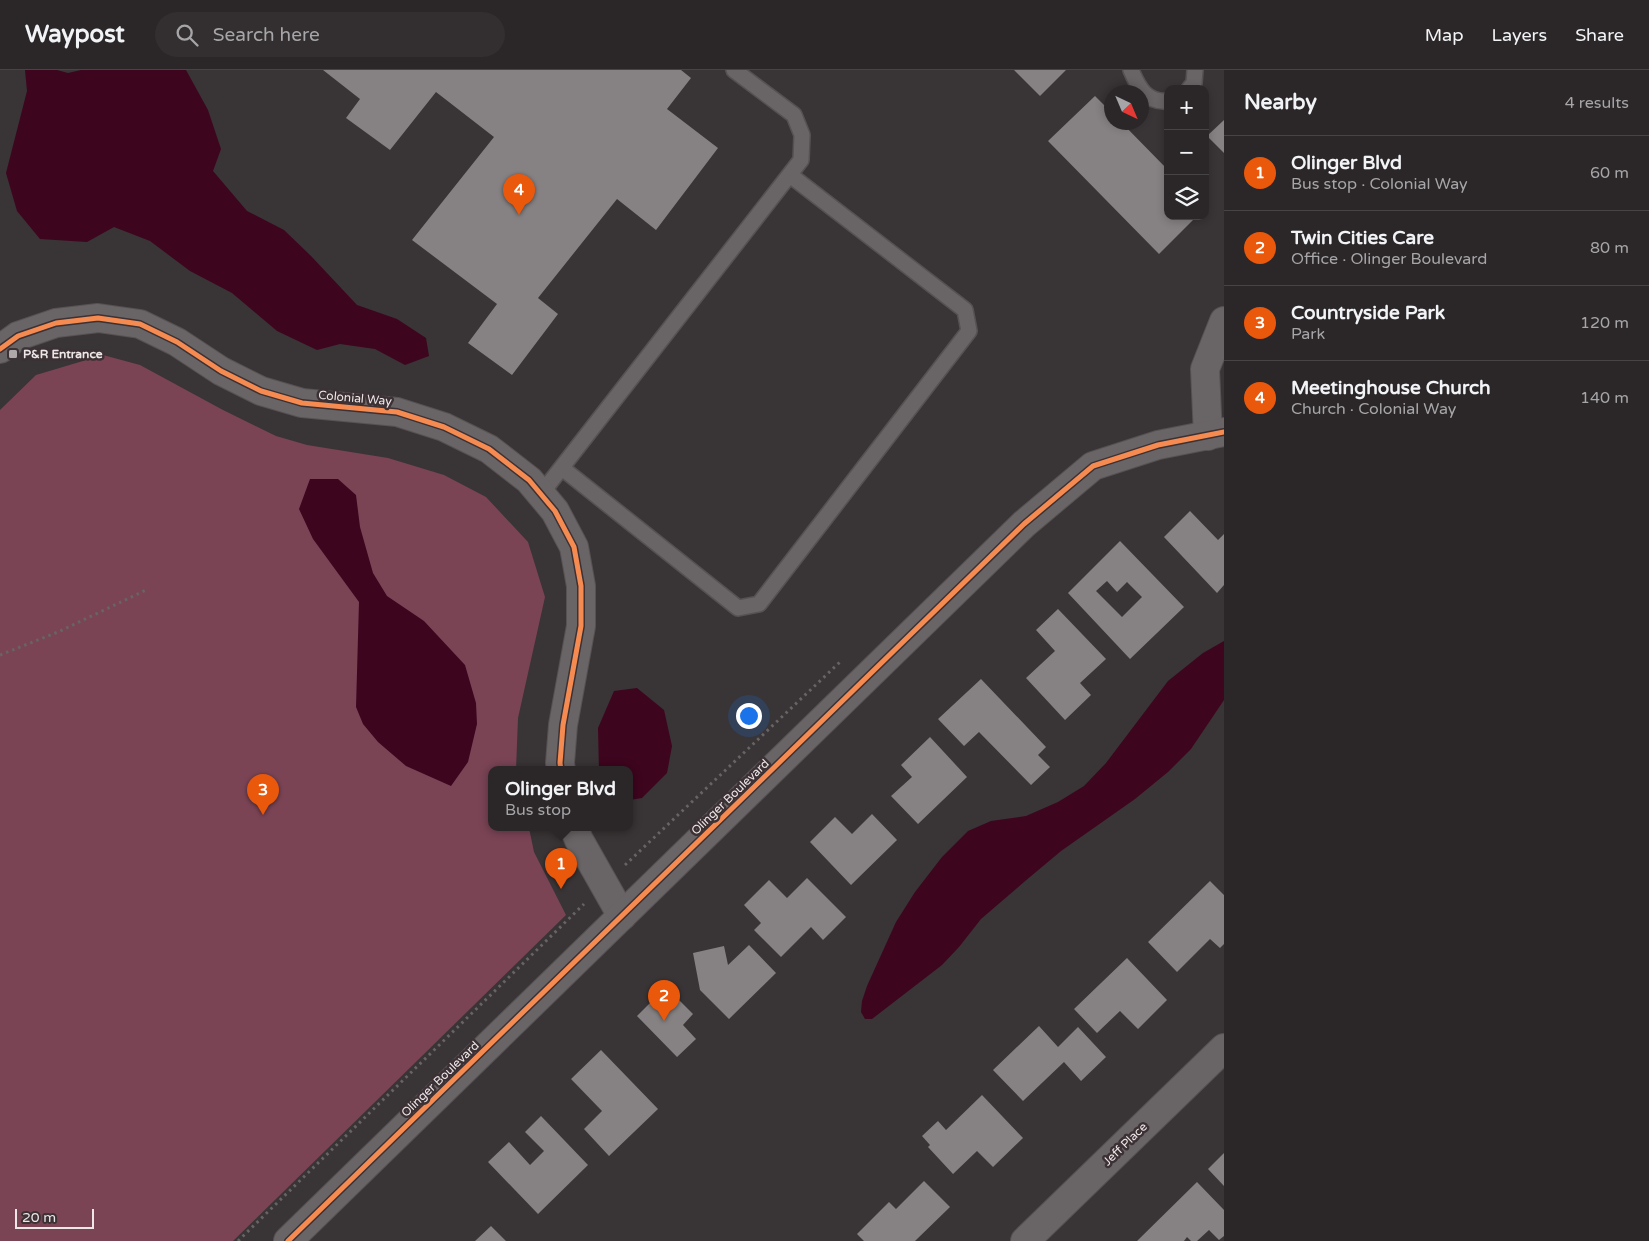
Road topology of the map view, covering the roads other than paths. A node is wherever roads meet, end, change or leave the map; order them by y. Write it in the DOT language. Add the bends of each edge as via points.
graph roads {
  1 [pos="734,70"];
  2 [pos="1131,70"];
  3 [pos="1195,70"];
  4 [pos="1192,85"];
  5 [pos="1164,100"];
  6 [pos="790,175"];
  7 [pos="1224,321"];
  8 [pos="0,349"];
  9 [pos="1216,434"];
  10 [pos="562,468"];
  11 [pos="541,494"];
  12 [pos="560,766"];
  13 [pos="575,831"];
  14 [pos="622,916"];
  15 [pos="1224,1048"];
  16 [pos="288,1241"];
  17 [pos="1025,1241"];
  1 -- 6 [label="lane" via="794,116 802,135 801,160"];
  2 -- 5 [label="lane" via="1137,86 1149,98"];
  3 -- 4 [label="lane"];
  6 -- 10 [label="lane"];
  6 -- 10 [label="lane" via="964,310 969,331 759,604 738,608"];
  7 -- 9 [label="street" via="1205,369"];
  8 -- 11 [label="street, Colonial Way" via="18,336 56,323 98,318 140,324 261,391 302,403 397,412 444,426 489,449 529,480"];
  9 -- 14 [label="street, Olinger Boulevard" via="1158,445 1093,466 1024,524"];
  10 -- 11 [label="lane"];
  11 -- 12 [label="street, Colonial Way" via="555,511 574,547 581,586 581,626 563,725"];
  13 -- 14 [label="street"];
  14 -- 16 [label="street, Olinger Boulevard"];
  15 -- 17 [label="street, Jeff Place"];
}
